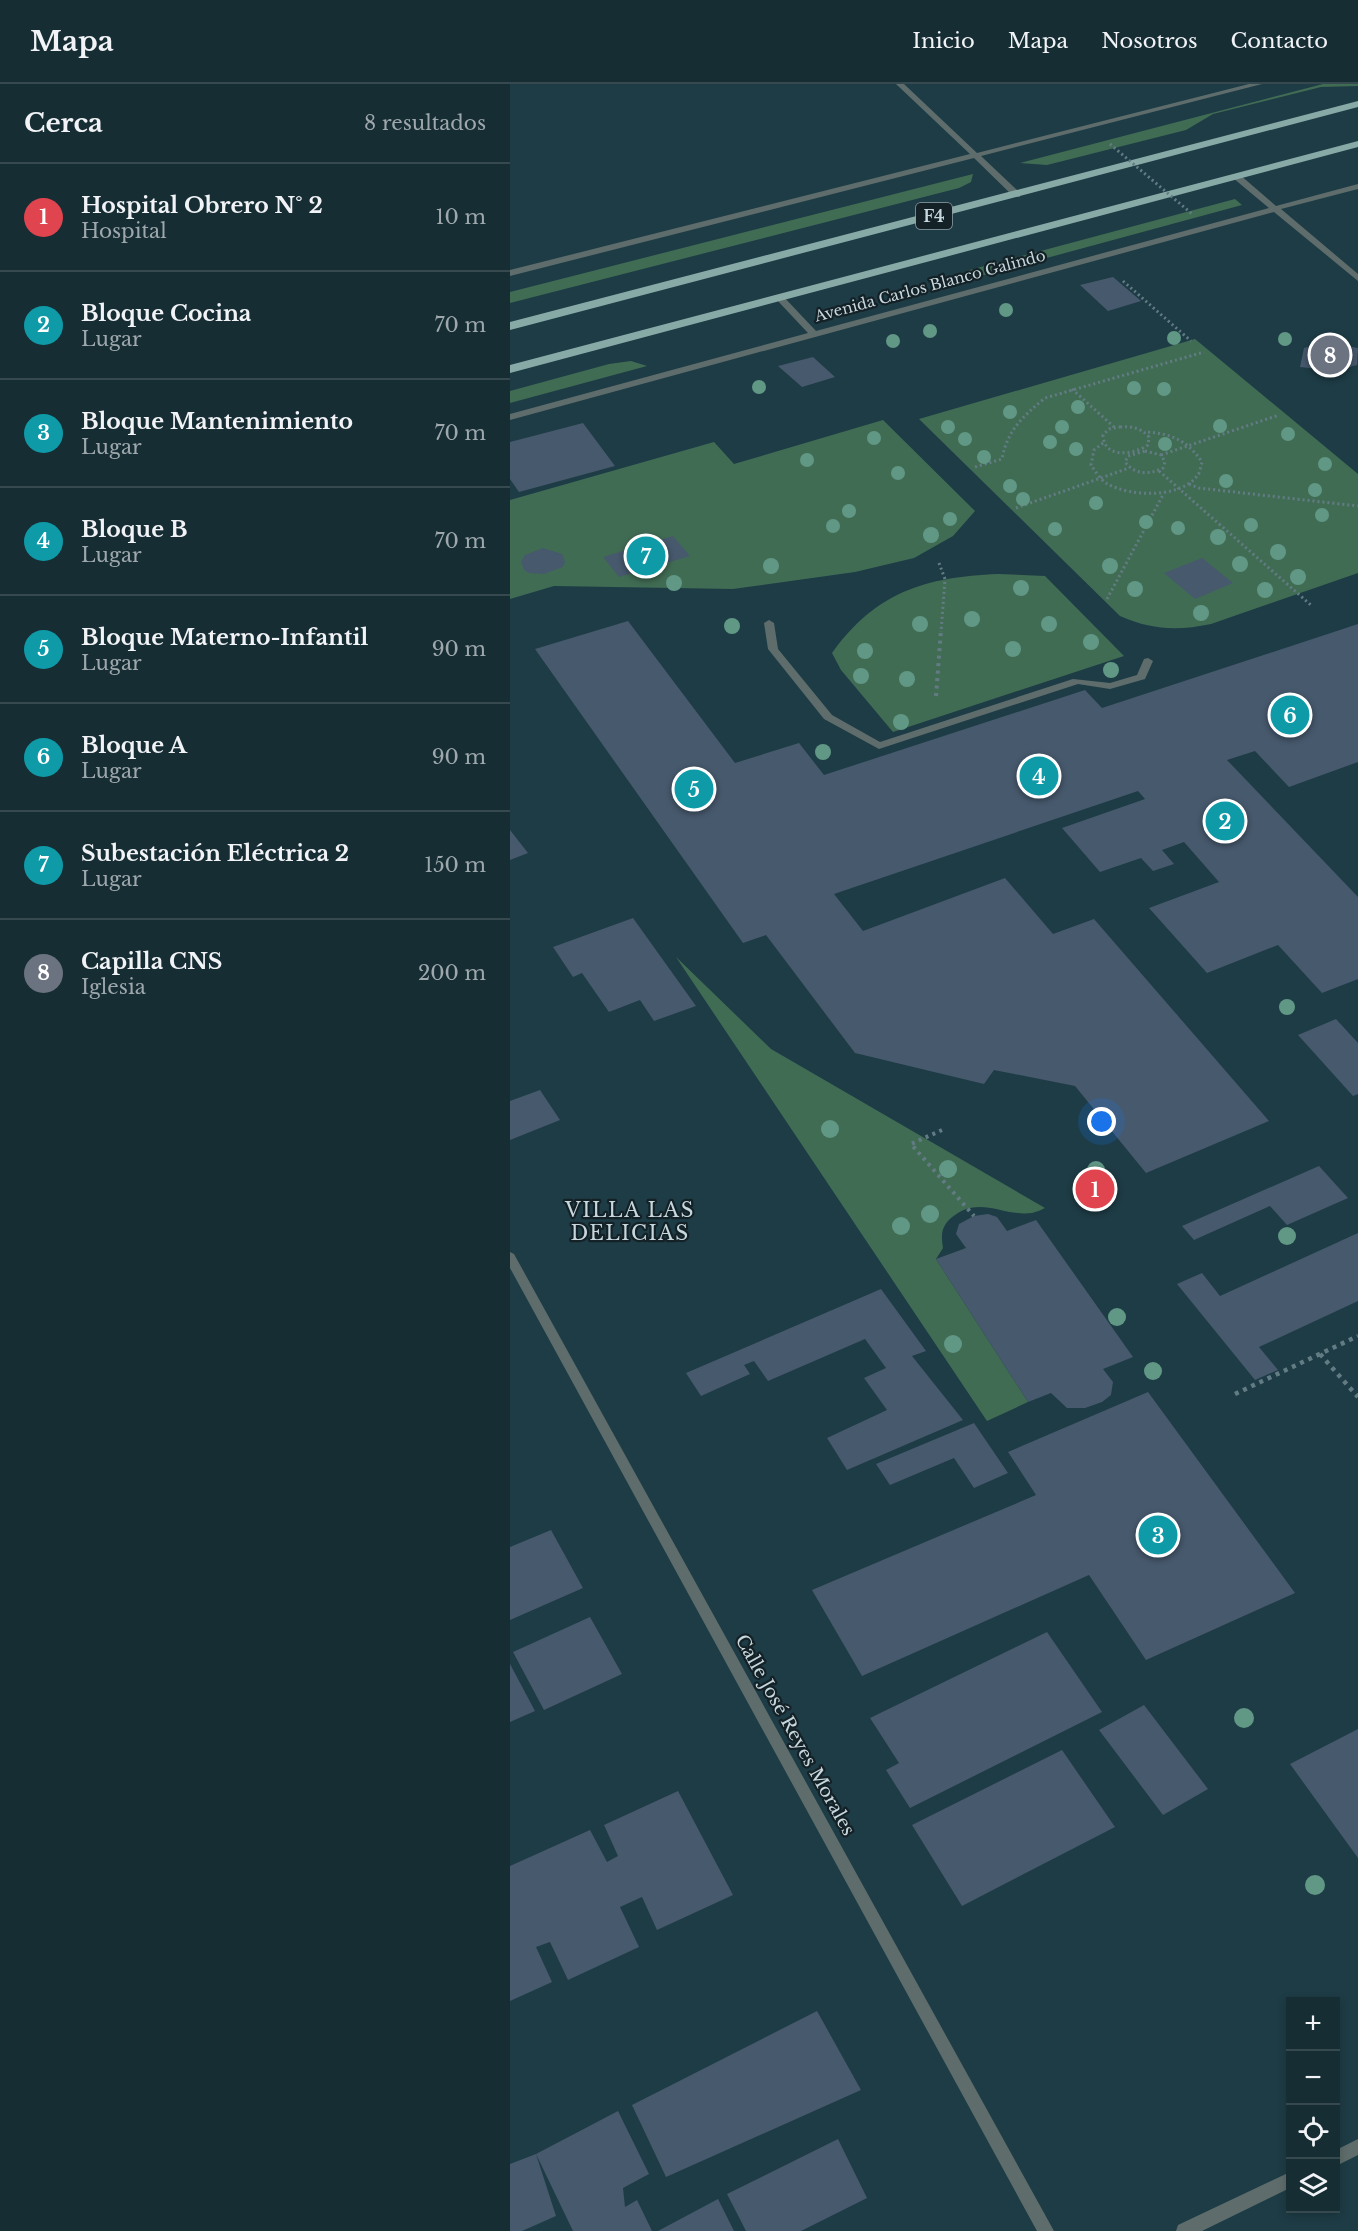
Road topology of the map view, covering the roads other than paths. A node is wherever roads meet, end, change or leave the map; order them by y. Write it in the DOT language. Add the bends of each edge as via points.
graph roads {
  1 [pos="900,84"];
  2 [pos="1258,84"];
  3 [pos="1358,104"];
  4 [pos="1358,144"];
  5 [pos="976,155"];
  6 [pos="1236,176"];
  7 [pos="1358,186"];
  8 [pos="1017,195"];
  9 [pos="1274,209"];
  10 [pos="510,273"];
  11 [pos="1358,278"];
  12 [pos="778,297"];
  13 [pos="510,326"];
  14 [pos="813,333"];
  15 [pos="510,369"];
  16 [pos="510,417"];
  17 [pos="770,622"];
  18 [pos="1148,661"];
  19 [pos="510,1259"];
  20 [pos="1358,2147"];
  21 [pos="1340,2156"];
  22 [pos="1286,2182"];
  23 [pos="1046,2231"];
  24 [pos="1184,2231"];
  1 -- 5 [label="street"];
  2 -- 5 [label="street"];
  3 -- 8 [label="highway, F4"];
  4 -- 6 [label="highway, Avenida Carlos Blanco Galindo / F4"];
  5 -- 8 [label="street"];
  5 -- 10 [label="street"];
  6 -- 9 [label="street"];
  6 -- 12 [label="highway, Avenida Carlos Blanco Galindo / F4"];
  7 -- 9 [label="street, Avenida Carlos Blanco Galindo"];
  8 -- 13 [label="highway, F4"];
  9 -- 11 [label="street"];
  9 -- 14 [label="street, Avenida Carlos Blanco Galindo"];
  12 -- 14 [label="street"];
  12 -- 15 [label="highway, Avenida Carlos Blanco Galindo / F4"];
  14 -- 16 [label="street, Avenida Carlos Blanco Galindo"];
  17 -- 18 [label="street" via="773,649 828,717 879,746 1077,681 1110,686 1141,677"];
  19 -- 23 [label="street, Calle José Reyes Morales"];
  20 -- 21 [label="street"];
  22 -- 24 [label="street"];
}
